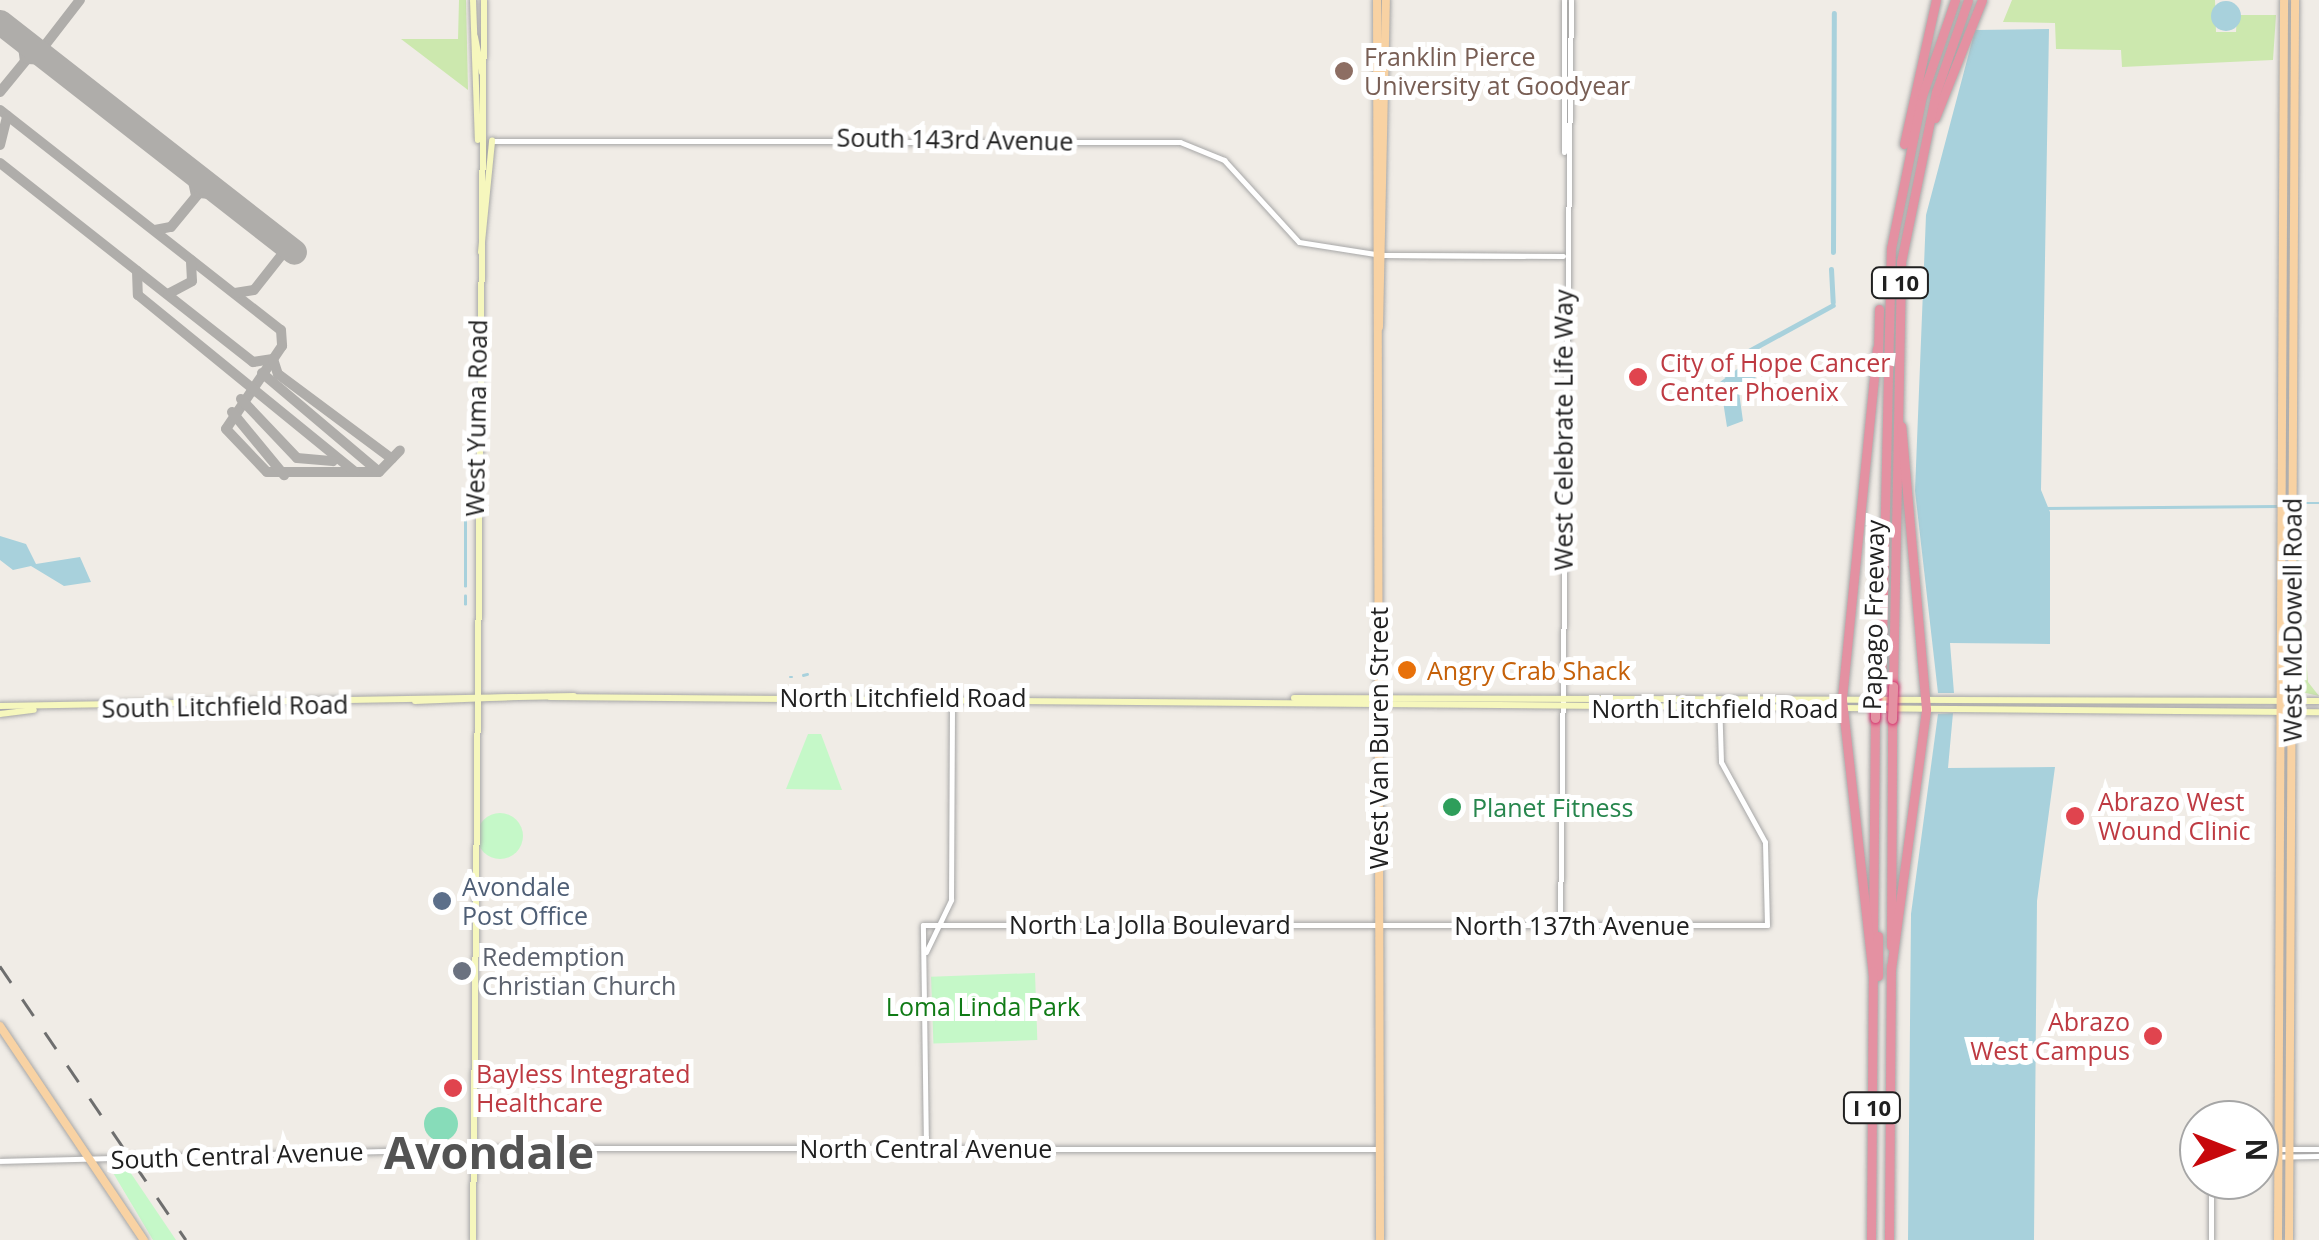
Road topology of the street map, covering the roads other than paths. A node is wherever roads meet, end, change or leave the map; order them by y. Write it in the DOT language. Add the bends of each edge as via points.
graph roads {
  1 [pos="473,0"];
  2 [pos="484,0"];
  3 [pos="1378,0"];
  4 [pos="1386,0"];
  5 [pos="1568,0"];
  6 [pos="1936,0"];
  7 [pos="1952,0"];
  8 [pos="1968,0"];
  9 [pos="1982,0"];
  10 [pos="2284,0"];
  11 [pos="2294,0"];
  12 [pos="473,35"];
  13 [pos="483,73"];
  14 [pos="1376,108"];
  15 [pos="1384,131"];
  16 [pos="479,141"];
  17 [pos="492,141"];
  18 [pos="1904,144"];
  19 [pos="1917,172"];
  20 [pos="1379,254"];
  21 [pos="1564,256"];
  22 [pos="478,298"];
  23 [pos="2288,321"];
  24 [pos="1875,475"];
  25 [pos="1900,505"];
  26 [pos="952,696"];
  27 [pos="1490,698"];
  28 [pos="1516,698"];
  29 [pos="1718,698"];
  30 [pos="473,699"];
  31 [pos="1377,700"];
  32 [pos="2288,701"];
  33 [pos="2319,701"];
  34 [pos="1562,702"];
  35 [pos="1842,703"];
  36 [pos="1926,704"];
  37 [pos="0,706"];
  38 [pos="1464,706"];
  39 [pos="1494,706"];
  40 [pos="1718,708"];
  41 [pos="30,709"];
  42 [pos="2293,712"];
  43 [pos="2319,712"];
  44 [pos="2282,713"];
  45 [pos="0,714"];
  46 [pos="1878,718"];
  47 [pos="2292,834"];
  48 [pos="2281,835"];
  49 [pos="940,924"];
  50 [pos="1560,924"];
  51 [pos="1378,925"];
  52 [pos="924,960"];
  53 [pos="1891,969"];
  54 [pos="1873,976"];
  55 [pos="0,1026"];
  56 [pos="473,1148"];
  57 [pos="926,1148"];
  58 [pos="1380,1148"];
  59 [pos="2279,1152"];
  60 [pos="2284,1153"];
  61 [pos="2319,1153"];
  62 [pos="2279,1154"];
  63 [pos="89,1159"];
  64 [pos="0,1161"];
  65 [pos="2211,1200"];
  66 [pos="144,1240"];
  67 [pos="473,1240"];
  68 [pos="1380,1240"];
  69 [pos="1874,1240"];
  70 [pos="1889,1240"];
  71 [pos="2211,1240"];
  72 [pos="2278,1240"];
  73 [pos="2289,1240"];
  1 -- 12 [label="main road, West Yuma Road"];
  2 -- 13 [label="main road, West Yuma Road"];
  3 -- 14 [label="main road, West Van Buren Street"];
  4 -- 15 [label="main road, West Van Buren Street"];
  5 -- 21 [label="street, West Celebrate Life Way"];
  6 -- 18 [label="highway"];
  7 -- 18 [label="highway, I 10"];
  7 -- 24 [label="highway" via="1896,216"];
  8 -- 19 [label="highway, Papago Freeway / I 10"];
  9 -- 19 [label="highway"];
  10 -- 23 [label="main road, West McDowell Road"];
  11 -- 23 [label="main road, West McDowell Road"];
  12 -- 13 [label="main road"];
  12 -- 16 [label="main road, West Yuma Road"];
  13 -- 16 [label="main road, West Yuma Road"];
  14 -- 15 [label="main road"];
  14 -- 20 [label="main road, West Van Buren Street"];
  15 -- 20 [label="main road, West Van Buren Street"];
  16 -- 17 [label="street, South 143rd Avenue"];
  16 -- 22 [label="main road, West Yuma Road"];
  17 -- 20 [label="street, South 143rd Avenue" via="1180,142 1224,160 1299,242 1345,255"];
  17 -- 22 [label="main road"];
  18 -- 24 [label="highway, I 10" via="1878,346"];
  19 -- 25 [label="highway, Papago Freeway / I 10" via="1901,262"];
  20 -- 21 [label="street, South 143rd Avenue"];
  20 -- 31 [label="main road, West Van Buren Street"];
  21 -- 34 [label="street, West Celebrate Life Way"];
  22 -- 30 [label="main road, West Yuma Road"];
  23 -- 32 [label="main road, West McDowell Road"];
  24 -- 35 [label="highway" via="1863,504"];
  24 -- 46 [label="highway, Papago Freeway / I 10, bridge"];
  25 -- 36 [label="highway"];
  25 -- 53 [label="highway, Papago Freeway / I 10, bridge"];
  26 -- 30 [label="main road, North Litchfield Road"];
  26 -- 31 [label="main road, North Litchfield Road"];
  26 -- 49 [label="street" via="951,877"];
  27 -- 28 [label="main road, North Litchfield Road"];
  27 -- 31 [label="main road, North Litchfield Road"];
  27 -- 38 [label="main road"];
  28 -- 34 [label="main road, North Litchfield Road"];
  28 -- 39 [label="main road"];
  29 -- 34 [label="main road, North Litchfield Road"];
  29 -- 35 [label="main road, North Litchfield Road"];
  29 -- 40 [label="street"];
  30 -- 41 [label="main road, South Litchfield Road"];
  30 -- 56 [label="main road, West Yuma Road"];
  31 -- 38 [label="main road, North Litchfield Road"];
  31 -- 51 [label="main road, West Van Buren Street"];
  32 -- 33 [label="main road, North Litchfield Road"];
  32 -- 36 [label="main road, North Litchfield Road"];
  32 -- 42 [label="main road, West McDowell Road"];
  32 -- 44 [label="main road, West McDowell Road"];
  34 -- 39 [label="main road, North Litchfield Road"];
  34 -- 40 [label="main road, North Litchfield Road"];
  34 -- 50 [label="street, West Celebrate Life Way"];
  35 -- 36 [label="main road, North Litchfield Road"];
  35 -- 40 [label="main road, North Litchfield Road"];
  35 -- 54 [label="highway"];
  36 -- 44 [label="main road, North Litchfield Road"];
  36 -- 53 [label="highway"];
  37 -- 41 [label="main road, South Litchfield Road"];
  38 -- 39 [label="main road, North Litchfield Road"];
  40 -- 50 [label="street, North 137th Avenue" via="1724,770 1765,842 1767,925"];
  41 -- 45 [label="main road, South Litchfield Road"];
  42 -- 43 [label="main road, North Litchfield Road"];
  42 -- 44 [label="main road, North Litchfield Road"];
  42 -- 47 [label="main road, West McDowell Road"];
  44 -- 48 [label="main road, West McDowell Road"];
  46 -- 54 [label="highway, Papago Freeway / I 10"];
  46 -- 69 [label="highway"];
  47 -- 48 [label="main road"];
  47 -- 60 [label="main road, West McDowell Road"];
  48 -- 60 [label="main road, West McDowell Road"];
  49 -- 51 [label="street, North La Jolla Boulevard"];
  49 -- 52 [label="street"];
  49 -- 52 [label="street, North La Jolla Boulevard" via="924,925"];
  50 -- 51 [label="street, North 137th Avenue"];
  51 -- 58 [label="main road, West Van Buren Street"];
  52 -- 57 [label="street"];
  53 -- 70 [label="highway, Papago Freeway / I 10"];
  54 -- 69 [label="highway, Papago Freeway / I 10"];
  55 -- 63 [label="main road"];
  56 -- 57 [label="street, North Central Avenue"];
  56 -- 63 [label="street, South Central Avenue"];
  56 -- 67 [label="main road, West Yuma Road"];
  57 -- 58 [label="street, North Central Avenue"];
  58 -- 68 [label="main road, West Van Buren Street"];
  59 -- 60 [label="street"];
  60 -- 61 [label="street"];
  60 -- 62 [label="street"];
  60 -- 72 [label="main road, West McDowell Road"];
  60 -- 73 [label="main road, West McDowell Road"];
  63 -- 64 [label="street, South Central Avenue"];
  63 -- 66 [label="main road"];
  65 -- 71 [label="street"];
}
